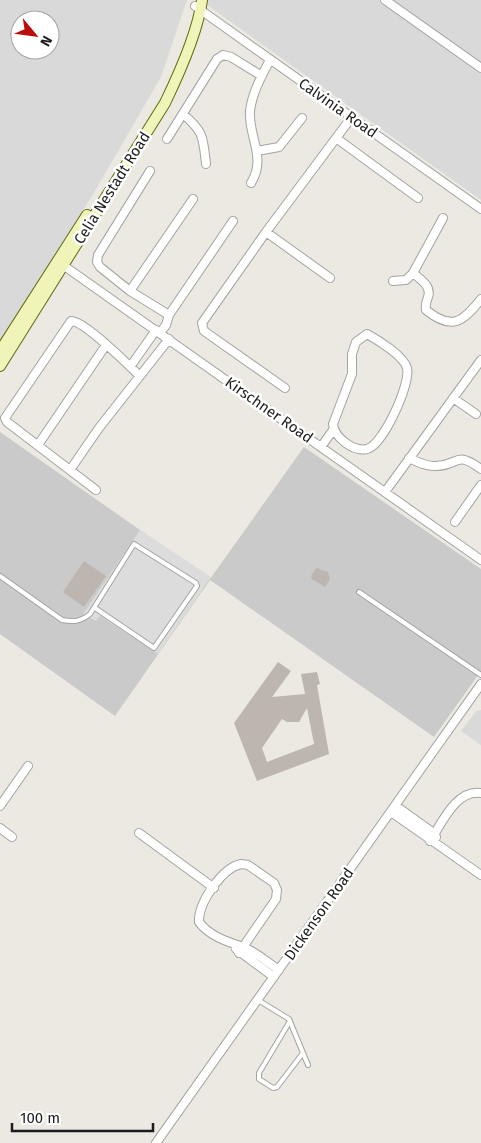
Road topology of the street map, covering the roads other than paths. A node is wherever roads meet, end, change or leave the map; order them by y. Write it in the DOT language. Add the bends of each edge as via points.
graph roads {
  1 [pos="385,0"];
  2 [pos="198,4"];
  3 [pos="270,60"];
  4 [pos="481,68"];
  5 [pos="262,76"];
  6 [pos="183,114"];
  7 [pos="302,118"];
  8 [pos="351,118"];
  9 [pos="336,138"];
  10 [pos="167,139"];
  11 [pos="257,151"];
  12 [pos="206,164"];
  13 [pos="150,171"];
  14 [pos="251,182"];
  15 [pos="418,198"];
  16 [pos="194,199"];
  17 [pos="481,209"];
  18 [pos="443,218"];
  19 [pos="233,221"];
  20 [pos="266,232"];
  21 [pos="60,263"];
  22 [pos="413,273"];
  23 [pos="330,278"];
  24 [pos="393,281"];
  25 [pos="130,291"];
  26 [pos="481,299"];
  27 [pos="169,315"];
  28 [pos="158,332"];
  29 [pos="168,339"];
  30 [pos="106,345"];
  31 [pos="0,351"];
  32 [pos="481,360"];
  33 [pos="0,366"];
  34 [pos="130,367"];
  35 [pos="140,376"];
  36 [pos="285,388"];
  37 [pos="453,398"];
  38 [pos="476,414"];
  39 [pos="333,430"];
  40 [pos="38,445"];
  41 [pos="321,447"];
  42 [pos="409,458"];
  43 [pos="481,469"];
  44 [pos="70,470"];
  45 [pos="481,485"];
  46 [pos="96,490"];
  47 [pos="385,492"];
  48 [pos="455,522"];
  49 [pos="481,560"];
  50 [pos="0,576"];
  51 [pos="359,592"];
  52 [pos="94,608"];
  53 [pos="481,675"];
  54 [pos="481,684"];
  55 [pos="473,696"];
  56 [pos="481,702"];
  57 [pos="28,766"];
  58 [pos="481,793"];
  59 [pos="0,806"];
  60 [pos="394,809"];
  61 [pos="0,828"];
  62 [pos="139,833"];
  63 [pos="435,834"];
  64 [pos="12,837"];
  65 [pos="430,841"];
  66 [pos="438,844"];
  67 [pos="481,875"];
  68 [pos="214,888"];
  69 [pos="241,950"];
  70 [pos="276,974"];
  71 [pos="258,1000"];
  72 [pos="290,1022"];
  73 [pos="302,1053"];
  74 [pos="308,1065"];
  75 [pos="156,1143"];
  1 -- 4 [label="street"];
  2 -- 3 [label="street, Calvinia Road"];
  2 -- 21 [label="street, Celia Nestadt Road" via="158,103"];
  3 -- 5 [label="street"];
  3 -- 8 [label="street, Calvinia Road"];
  5 -- 6 [label="street" via="223,56"];
  5 -- 11 [label="street" via="250,112"];
  6 -- 10 [label="street"];
  6 -- 12 [label="street" via="199,128"];
  7 -- 11 [label="street" via="279,146"];
  8 -- 9 [label="street"];
  8 -- 17 [label="street, Calvinia Road"];
  9 -- 15 [label="street"];
  9 -- 20 [label="street"];
  11 -- 14 [label="street" via="258,167"];
  13 -- 25 [label="street" via="98,254 100,267"];
  16 -- 25 [label="street"];
  18 -- 22 [label="street"];
  19 -- 27 [label="street"];
  20 -- 23 [label="street"];
  20 -- 36 [label="street" via="202,327"];
  21 -- 28 [label="street, Kirschner Road"];
  21 -- 31 [label="street, Celia Nestadt Road"];
  21 -- 33 [label="street, Celia Nestadt Road"];
  22 -- 24 [label="street" via="406,280"];
  22 -- 26 [label="street" via="428,288 426,310 444,321 461,320"];
  25 -- 27 [label="street"];
  27 -- 28 [label="street"];
  28 -- 29 [label="street, Kirschner Road"];
  28 -- 34 [label="street"];
  29 -- 35 [label="street"];
  29 -- 41 [label="street, Kirschner Road"];
  30 -- 34 [label="street"];
  30 -- 40 [label="street"];
  30 -- 40 [label="street" via="78,322 71,321 6,414 7,422"];
  32 -- 37 [label="street"];
  34 -- 35 [label="street"];
  35 -- 44 [label="street"];
  37 -- 38 [label="street"];
  37 -- 42 [label="street"];
  39 -- 39 [label="street" via="332,424 352,374 356,342 366,334 388,347 404,362 407,381 402,396 386,427 367,449 352,446"];
  39 -- 41 [label="street"];
  40 -- 44 [label="street"];
  41 -- 47 [label="street, Kirschner Road"];
  42 -- 43 [label="street" via="437,466 465,459"];
  42 -- 47 [label="street"];
  44 -- 46 [label="street"];
  45 -- 48 [label="street"];
  47 -- 49 [label="street, Kirschner Road"];
  50 -- 52 [label="lane" via="62,620 83,620"];
  51 -- 53 [label="lane"];
  52 -- 52 [label="lane" via="154,648 197,586 134,544"];
  54 -- 55 [label="street, Dickenson Road"];
  55 -- 56 [label="street"];
  55 -- 60 [label="street, Dickenson Road"];
  57 -- 59 [label="street"];
  58 -- 63 [label="street" via="465,794 458,800"];
  60 -- 63 [label="street"];
  60 -- 65 [label="street"];
  60 -- 70 [label="street, Dickenson Road"];
  61 -- 64 [label="street"];
  62 -- 68 [label="street"];
  63 -- 65 [label="street"];
  63 -- 66 [label="street"];
  65 -- 66 [label="street"];
  66 -- 67 [label="street"];
  68 -- 69 [label="street" via="200,912 199,922 206,930"];
  68 -- 69 [label="street" via="227,871 241,864 276,885 276,899"];
  69 -- 70 [label="street"];
  70 -- 71 [label="street, Dickenson Road"];
  71 -- 72 [label="lane"];
  71 -- 75 [label="street, Dickenson Road"];
  72 -- 73 [label="lane"];
  72 -- 73 [label="lane" via="259,1073 259,1079 272,1088 278,1087"];
  73 -- 74 [label="lane"];
}
